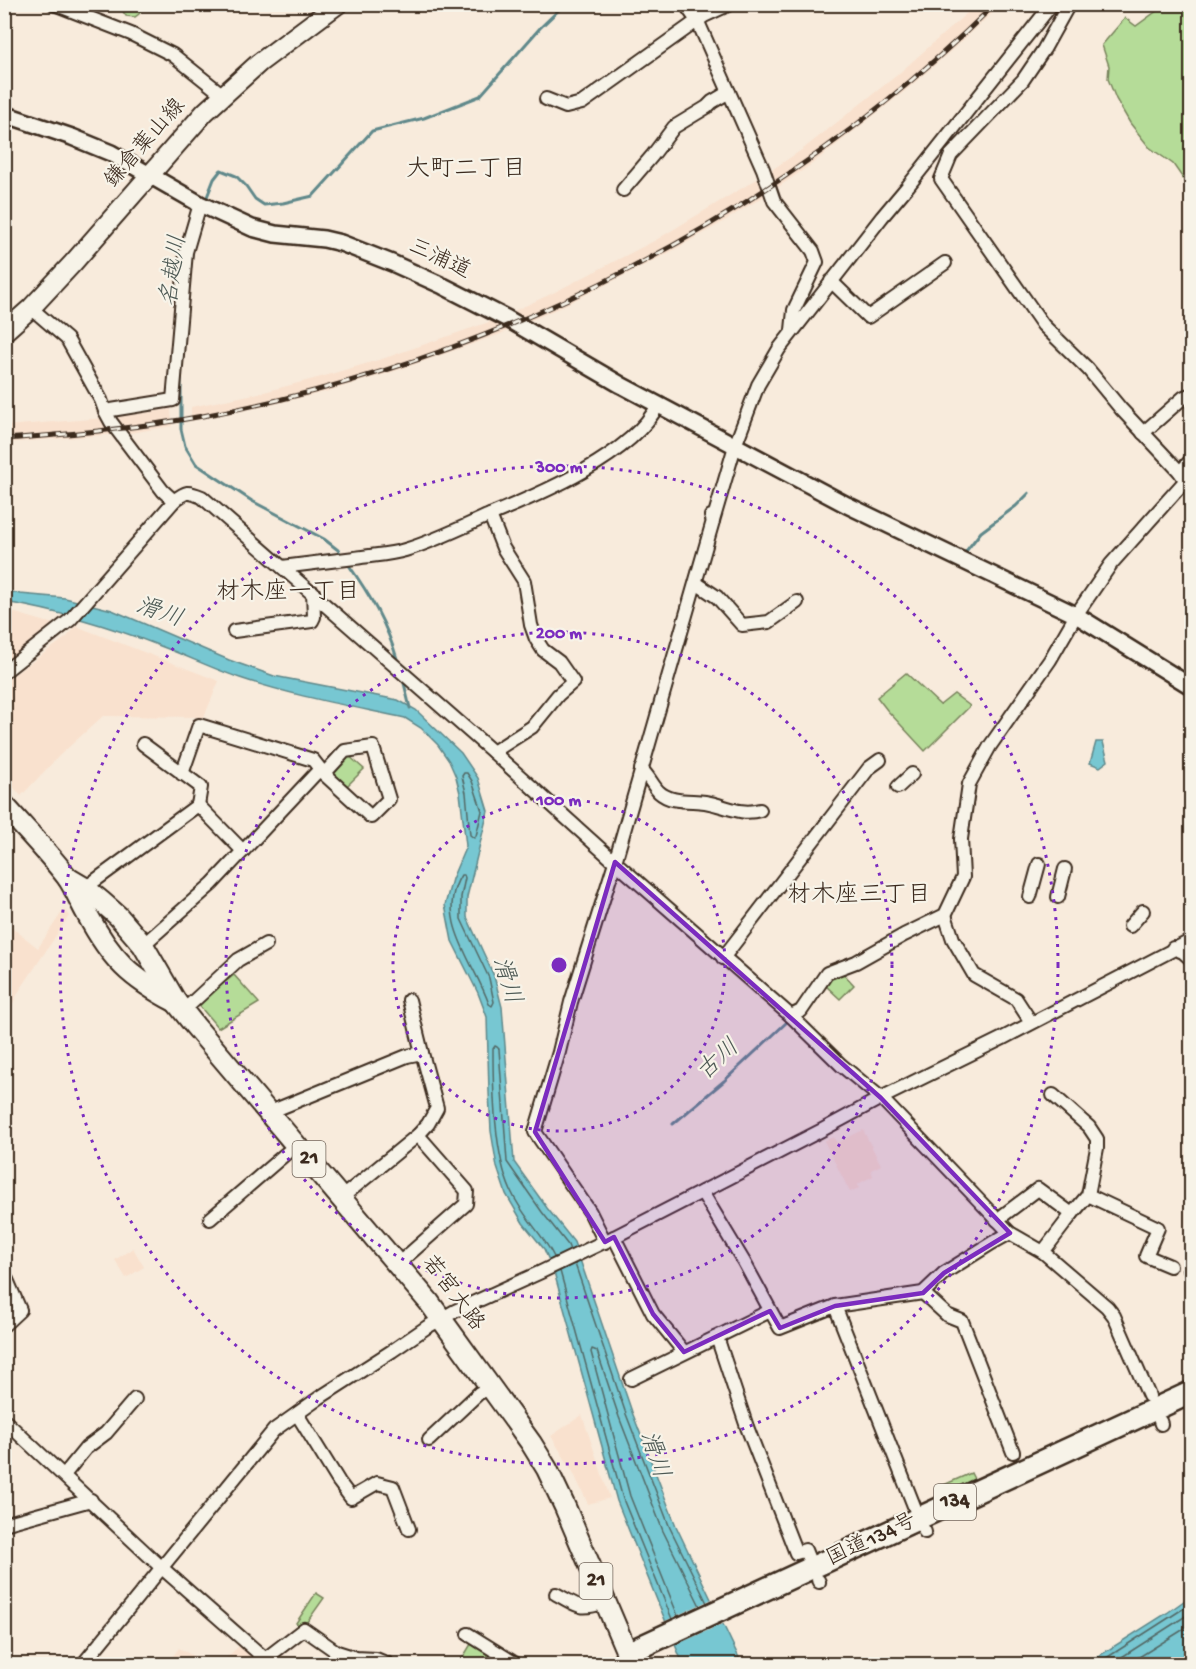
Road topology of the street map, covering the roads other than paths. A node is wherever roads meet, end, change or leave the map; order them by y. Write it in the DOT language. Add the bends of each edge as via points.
graph roads {
  1 [pos="54,4"];
  2 [pos="338,4"];
  3 [pos="685,4"];
  4 [pos="730,4"];
  5 [pos="1052,4"];
  6 [pos="1069,4"];
  7 [pos="698,22"];
  8 [pos="729,92"];
  9 [pos="223,95"];
  10 [pos="546,99"];
  11 [pos="4,114"];
  12 [pos="150,175"];
  13 [pos="623,190"];
  14 [pos="205,206"];
  15 [pos="945,263"];
  16 [pos="831,281"];
  17 [pos="31,308"];
  18 [pos="792,331"];
  19 [pos="4,332"];
  20 [pos="1191,394"];
  21 [pos="658,405"];
  22 [pos="105,411"];
  23 [pos="1143,433"];
  24 [pos="735,446"];
  25 [pos="1191,459"];
  26 [pos="1185,481"];
  27 [pos="174,501"];
  28 [pos="490,515"];
  29 [pos="282,567"];
  30 [pos="696,583"];
  31 [pos="313,592"];
  32 [pos="797,602"];
  33 [pos="1076,615"];
  34 [pos="234,631"];
  35 [pos="4,672"];
  36 [pos="1191,687"];
  37 [pos="143,744"];
  38 [pos="493,752"];
  39 [pos="880,760"];
  40 [pos="641,770"];
  41 [pos="322,772"];
  42 [pos="182,774"];
  43 [pos="912,774"];
  44 [pos="898,788"];
  45 [pos="4,805"];
  46 [pos="198,805"];
  47 [pos="760,810"];
  48 [pos="243,851"];
  49 [pos="615,862"];
  50 [pos="1039,864"];
  51 [pos="1065,869"];
  52 [pos="77,883"];
  53 [pos="1030,897"];
  54 [pos="1058,897"];
  55 [pos="1143,911"];
  56 [pos="945,915"];
  57 [pos="1130,926"];
  58 [pos="1191,940"];
  59 [pos="266,944"];
  60 [pos="143,945"];
  61 [pos="1173,948"];
  62 [pos="723,958"];
  63 [pos="1191,960"];
  64 [pos="409,1000"];
  65 [pos="179,1006"];
  66 [pos="795,1020"];
  67 [pos="1031,1022"];
  68 [pos="422,1053"];
  69 [pos="1053,1095"];
  70 [pos="881,1098"];
  71 [pos="270,1112"];
  72 [pos="418,1134"];
  73 [pos="297,1144"];
  74 [pos="702,1192"];
  75 [pos="1088,1195"];
  76 [pos="341,1198"];
  77 [pos="1072,1214"];
  78 [pos="210,1219"];
  79 [pos="996,1220"];
  80 [pos="1010,1233"];
  81 [pos="610,1239"];
  82 [pos="1042,1252"];
  83 [pos="398,1264"];
  84 [pos="1170,1266"];
  85 [pos="4,1273"];
  86 [pos="923,1293"];
  87 [pos="835,1306"];
  88 [pos="771,1311"];
  89 [pos="442,1318"];
  90 [pos="4,1325"];
  91 [pos="715,1338"];
  92 [pos="684,1352"];
  93 [pos="631,1379"];
  94 [pos="491,1388"];
  95 [pos="1191,1392"];
  96 [pos="1149,1396"];
  97 [pos="135,1399"];
  98 [pos="297,1414"];
  99 [pos="4,1420"];
  100 [pos="429,1440"];
  101 [pos="1013,1452"];
  102 [pos="64,1475"];
  103 [pos="91,1500"];
  104 [pos="916,1511"];
  105 [pos="4,1524"];
  106 [pos="409,1529"];
  107 [pos="809,1560"];
  108 [pos="162,1568"];
  109 [pos="556,1594"];
  110 [pos="605,1602"];
  111 [pos="468,1634"];
  112 [pos="625,1660"];
  113 [pos="268,1662"];
  114 [pos="83,1665"];
  115 [pos="388,1665"];
  116 [pos="516,1665"];
  1 -- 9 [label="street" via="173,55"];
  2 -- 9 [label="main road, 鎌倉葉山線"];
  3 -- 7 [label="street"];
  4 -- 7 [label="street"];
  5 -- 16 [label="street"];
  6 -- 23 [label="street" via="1023,80 951,155 941,179 1043,325 1088,369"];
  7 -- 8 [label="street"];
  7 -- 10 [label="street" via="582,103 566,107"];
  8 -- 13 [label="street" via="674,127"];
  8 -- 18 [label="street" via="774,201 818,262 794,310"];
  9 -- 12 [label="main road, 鎌倉葉山線"];
  11 -- 12 [label="street, 三浦道" via="111,153"];
  12 -- 14 [label="street, 三浦道"];
  12 -- 17 [label="main road, 鎌倉葉山線"];
  14 -- 21 [label="street, 三浦道" via="252,228 341,243 392,263 506,318"];
  14 -- 22 [label="street" via="186,252 173,400"];
  15 -- 16 [label="street" via="868,317"];
  16 -- 18 [label="street"];
  17 -- 19 [label="main road, 鎌倉葉山線"];
  17 -- 22 [label="street" via="67,339"];
  18 -- 24 [label="street" via="761,379"];
  20 -- 23 [label="street"];
  21 -- 24 [label="street, 三浦道"];
  21 -- 28 [label="street" via="652,417 608,455 562,483"];
  22 -- 27 [label="street"];
  23 -- 26 [label="street"];
  24 -- 30 [label="street"];
  24 -- 33 [label="street, 三浦道" via="847,506"];
  25 -- 26 [label="street"];
  26 -- 33 [label="street" via="1111,564"];
  27 -- 29 [label="street" via="187,492 202,497"];
  27 -- 35 [label="street" via="70,620"];
  28 -- 29 [label="street" via="403,550"];
  28 -- 38 [label="street" via="503,548 524,581 536,639 573,682 532,727"];
  29 -- 31 [label="street"];
  30 -- 32 [label="street" via="717,597 742,625 769,622"];
  30 -- 40 [label="street"];
  31 -- 34 [label="street" via="312,621"];
  31 -- 38 [label="street"];
  33 -- 36 [label="street, 三浦道"];
  33 -- 56 [label="street" via="969,784 961,839 963,877"];
  37 -- 42 [label="street"];
  38 -- 49 [label="street"];
  39 -- 62 [label="street" via="869,768"];
  40 -- 47 [label="street" via="667,796 742,812"];
  40 -- 49 [label="street"];
  41 -- 41 [label="street" via="371,817 389,799 373,747 345,751"];
  41 -- 42 [label="street" via="313,760 199,725"];
  41 -- 48 [label="street"];
  42 -- 46 [label="street" via="201,787"];
  43 -- 44 [label="street"];
  45 -- 52 [label="main road, 若宮大路 / 21"];
  46 -- 48 [label="street"];
  46 -- 52 [label="street"];
  48 -- 60 [label="street"];
  49 -- 62 [label="street"];
  49 -- 81 [label="street" via="535,1132"];
  50 -- 53 [label="street"];
  51 -- 54 [label="street"];
  52 -- 60 [label="main road, 若宮大路 / 21" via="118,916"];
  52 -- 65 [label="main road, 若宮大路 / 21" via="114,958"];
  55 -- 57 [label="street"];
  56 -- 66 [label="street" via="827,973"];
  56 -- 67 [label="street" via="953,939 974,975 1016,999"];
  58 -- 61 [label="street"];
  59 -- 65 [label="street" via="238,960"];
  60 -- 65 [label="main road, 若宮大路 / 21"];
  61 -- 63 [label="street"];
  61 -- 67 [label="street"];
  62 -- 66 [label="street"];
  64 -- 68 [label="street"];
  65 -- 71 [label="main road, 若宮大路 / 21"];
  66 -- 70 [label="street"];
  67 -- 70 [label="street"];
  68 -- 71 [label="street"];
  68 -- 72 [label="street" via="437,1108"];
  69 -- 75 [label="street" via="1089,1127 1096,1139"];
  70 -- 74 [label="street"];
  70 -- 79 [label="street"];
  71 -- 73 [label="main road, 若宮大路 / 21"];
  72 -- 76 [label="street"];
  72 -- 83 [label="street" via="467,1191 466,1204"];
  73 -- 76 [label="main road, 若宮大路 / 21"];
  73 -- 78 [label="street"];
  74 -- 81 [label="street"];
  74 -- 88 [label="street"];
  75 -- 77 [label="street"];
  75 -- 84 [label="street" via="1158,1228 1146,1256"];
  76 -- 83 [label="main road, 若宮大路 / 21"];
  77 -- 79 [label="street" via="1038,1189"];
  77 -- 82 [label="street"];
  79 -- 80 [label="street"];
  80 -- 82 [label="street"];
  80 -- 86 [label="street" via="944,1273"];
  81 -- 89 [label="street"];
  81 -- 92 [label="street" via="653,1314"];
  82 -- 96 [label="street" via="1114,1316"];
  83 -- 89 [label="main road, 若宮大路 / 21"];
  85 -- 90 [label="street" via="20,1310"];
  86 -- 87 [label="street"];
  86 -- 101 [label="street" via="947,1315 962,1321"];
  87 -- 88 [label="street" via="780,1328"];
  87 -- 104 [label="street"];
  88 -- 91 [label="street"];
  89 -- 94 [label="main road, 若宮大路 / 21"];
  89 -- 98 [label="street"];
  91 -- 92 [label="street"];
  91 -- 107 [label="street" via="795,1553 805,1550"];
  92 -- 93 [label="street"];
  94 -- 100 [label="street" via="479,1393"];
  94 -- 110 [label="main road, 若宮大路 / 21" via="547,1469"];
  95 -- 112 [label="highway, 国道134号 / 134" via="636,1649"];
  97 -- 102 [label="street"];
  98 -- 106 [label="street" via="351,1498 377,1483 393,1486"];
  98 -- 108 [label="street" via="274,1430"];
  99 -- 102 [label="street"];
  102 -- 103 [label="street"];
  103 -- 105 [label="street"];
  103 -- 108 [label="street"];
  108 -- 113 [label="street"];
  108 -- 114 [label="street"];
  109 -- 110 [label="street" via="580,1607"];
  110 -- 112 [label="main road, 若宮大路 / 21"];
  111 -- 116 [label="street"];
  113 -- 115 [label="street" via="304,1629 337,1652"];
}
